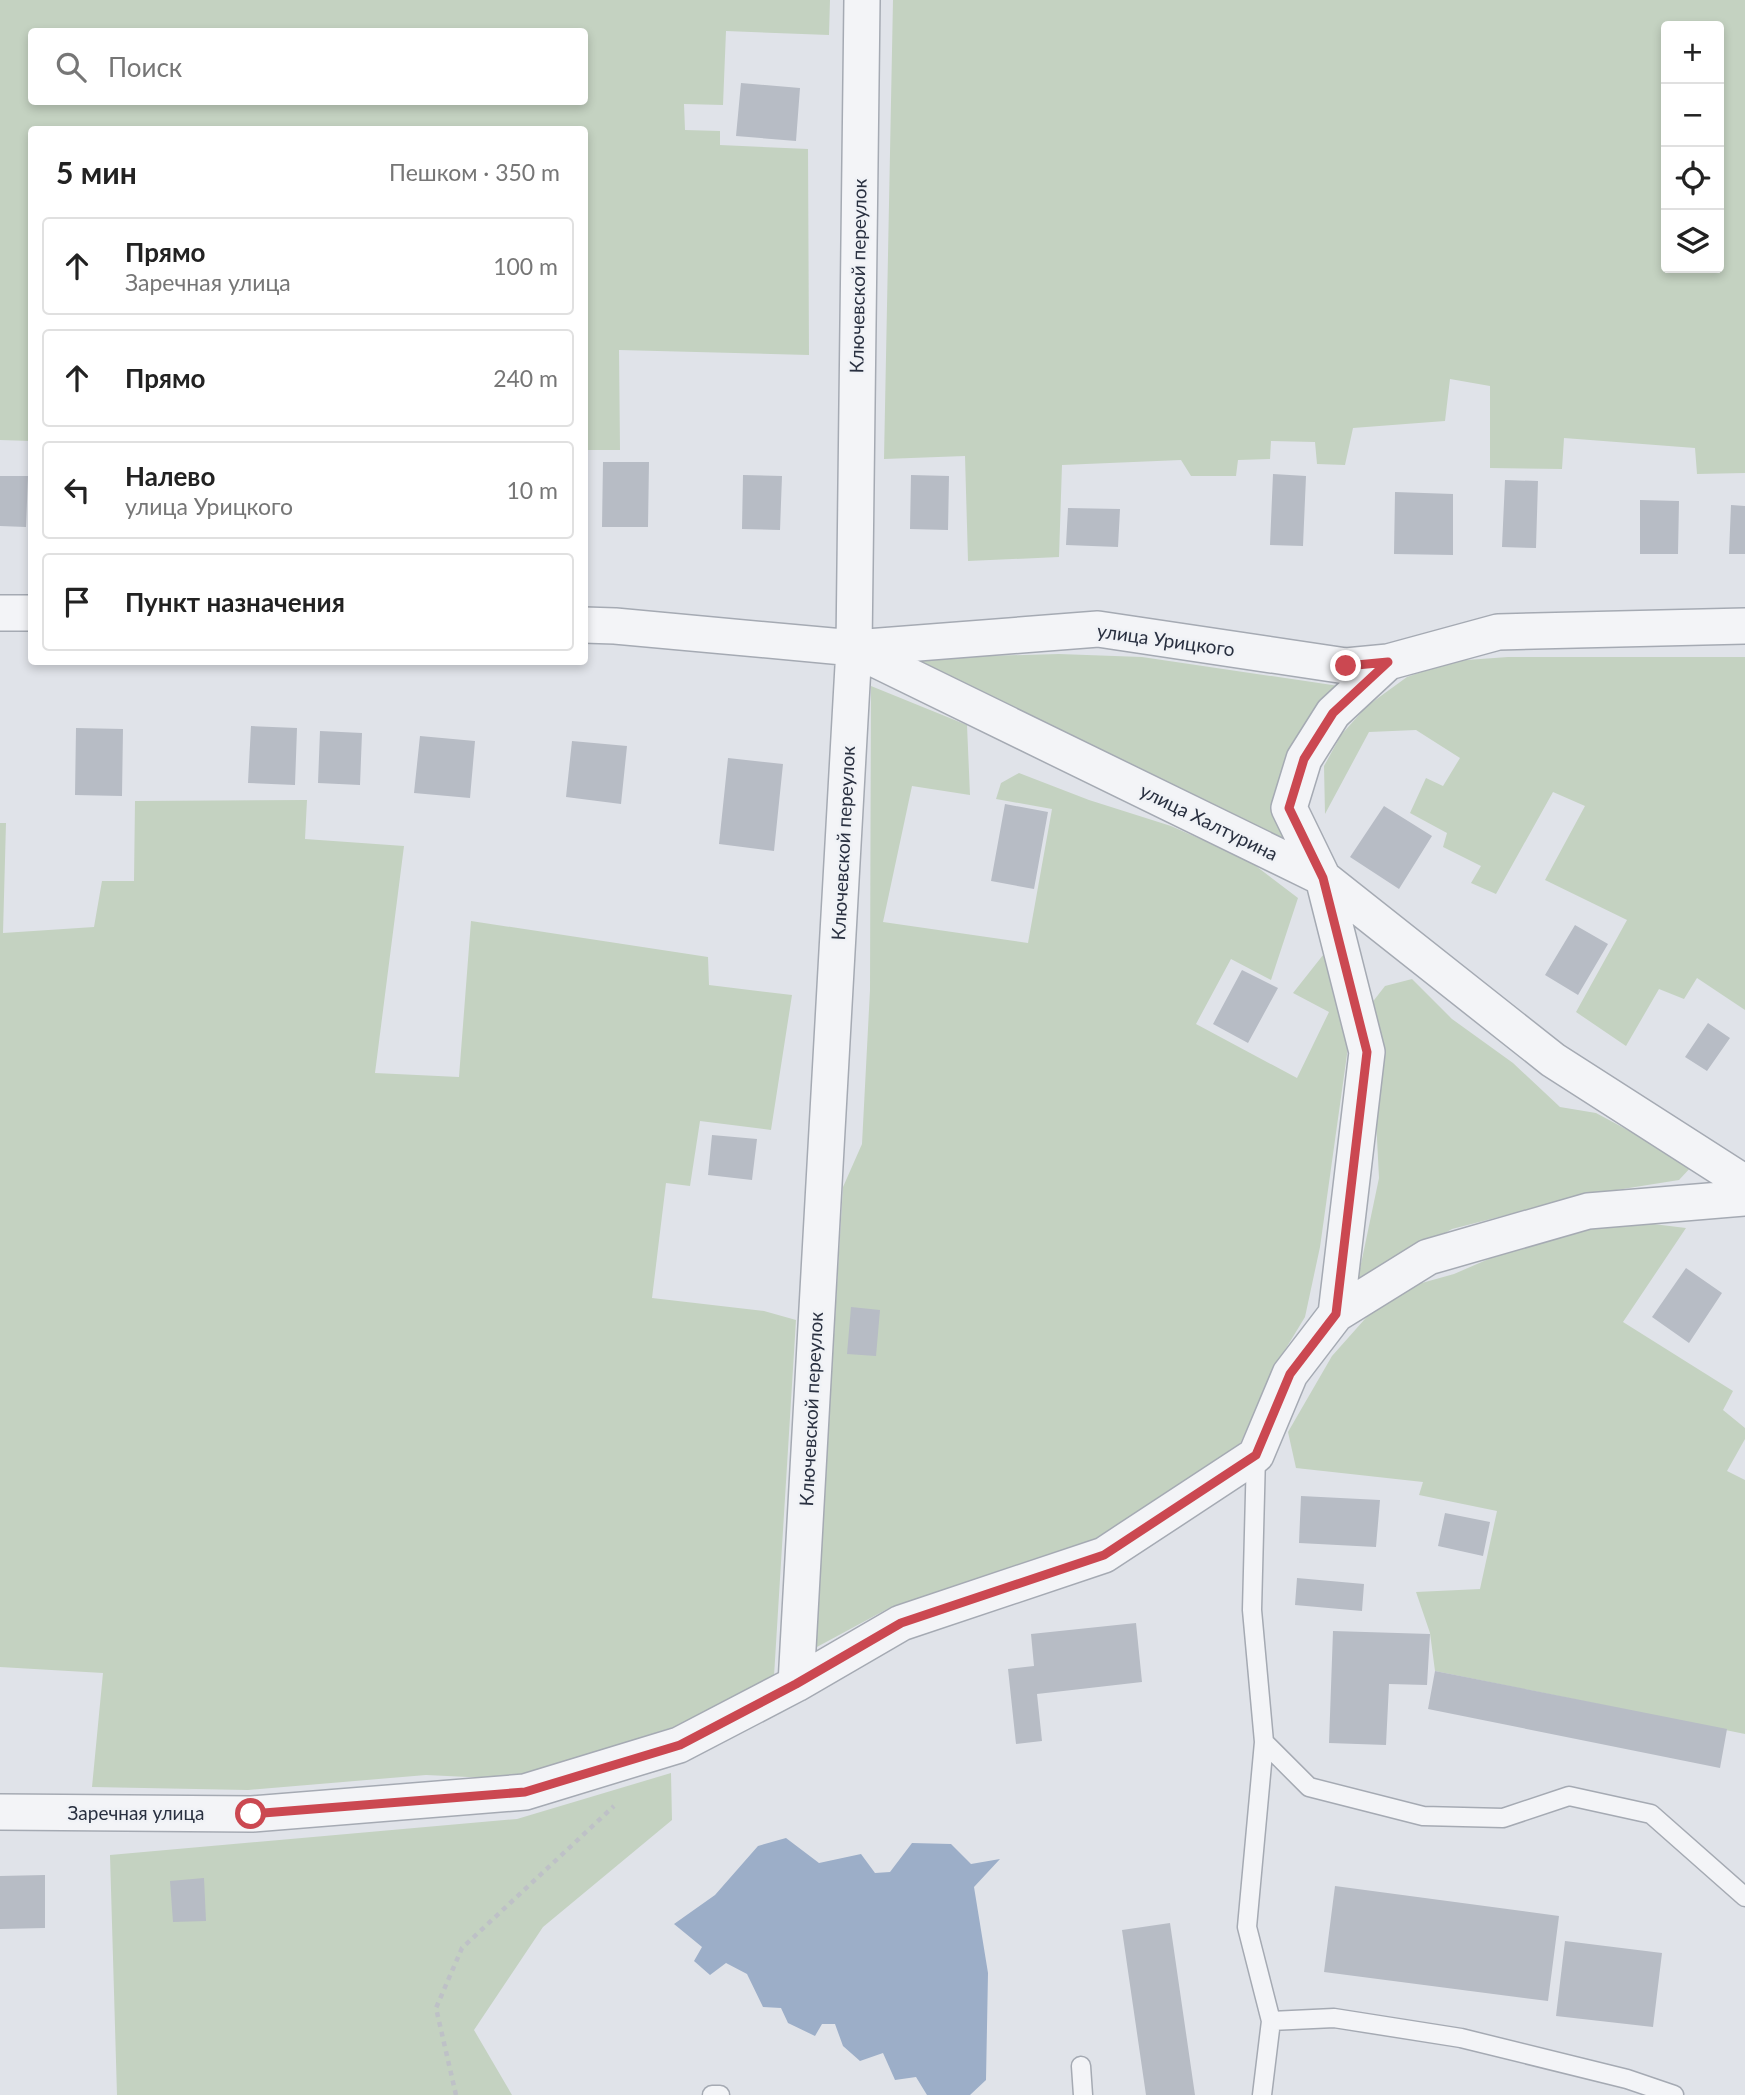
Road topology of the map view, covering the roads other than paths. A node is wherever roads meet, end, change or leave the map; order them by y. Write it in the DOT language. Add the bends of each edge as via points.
graph roads {
  1 [pos="862,0"];
  2 [pos="0,613"];
  3 [pos="28,613"];
  4 [pos="588,625"];
  5 [pos="1745,626"];
  6 [pos="854,648"];
  7 [pos="1388,662"];
  8 [pos="1323,878"];
  9 [pos="1745,1183"];
  10 [pos="1745,1198"];
  11 [pos="1336,1314"];
  12 [pos="1256,1455"];
  13 [pos="796,1684"];
  14 [pos="1264,1742"];
  15 [pos="0,1812"];
  16 [pos="1745,1897"];
  17 [pos="1271,2021"];
  18 [pos="1081,2066"];
  19 [pos="712,2095"];
  20 [pos="720,2095"];
  21 [pos="1083,2095"];
  22 [pos="1262,2095"];
  23 [pos="1674,2095"];
  1 -- 6 [label="street, Ключевской переулок"];
  2 -- 3 [label="street"];
  4 -- 6 [label="street, улица Урицкого"];
  5 -- 7 [label="street, улица Урицкого" via="1498,632"];
  6 -- 7 [label="street, улица Урицкого" via="1098,629 1346,666"];
  6 -- 8 [label="street, улица Халтурина"];
  6 -- 13 [label="street, Ключевской переулок"];
  7 -- 8 [label="street" via="1333,713 1304,759 1289,808"];
  8 -- 9 [label="street, улица Халтурина" via="1553,1060"];
  8 -- 11 [label="street" via="1367,1052"];
  10 -- 11 [label="street" via="1588,1211 1428,1256"];
  11 -- 12 [label="street" via="1290,1374"];
  12 -- 13 [label="street, Заречная улица" via="1104,1555 901,1623"];
  12 -- 14 [label="lane" via="1252,1610"];
  13 -- 15 [label="street, Заречная улица" via="680,1745 525,1792 251,1814"];
  14 -- 16 [label="lane" via="1309,1787 1423,1816 1503,1818 1569,1796 1651,1814"];
  14 -- 17 [label="lane" via="1247,1927"];
  17 -- 22 [label="lane"];
  17 -- 23 [label="lane" via="1334,2018 1461,2038 1627,2078"];
  18 -- 21 [label="lane"];
  19 -- 20 [label="lane"];
}
